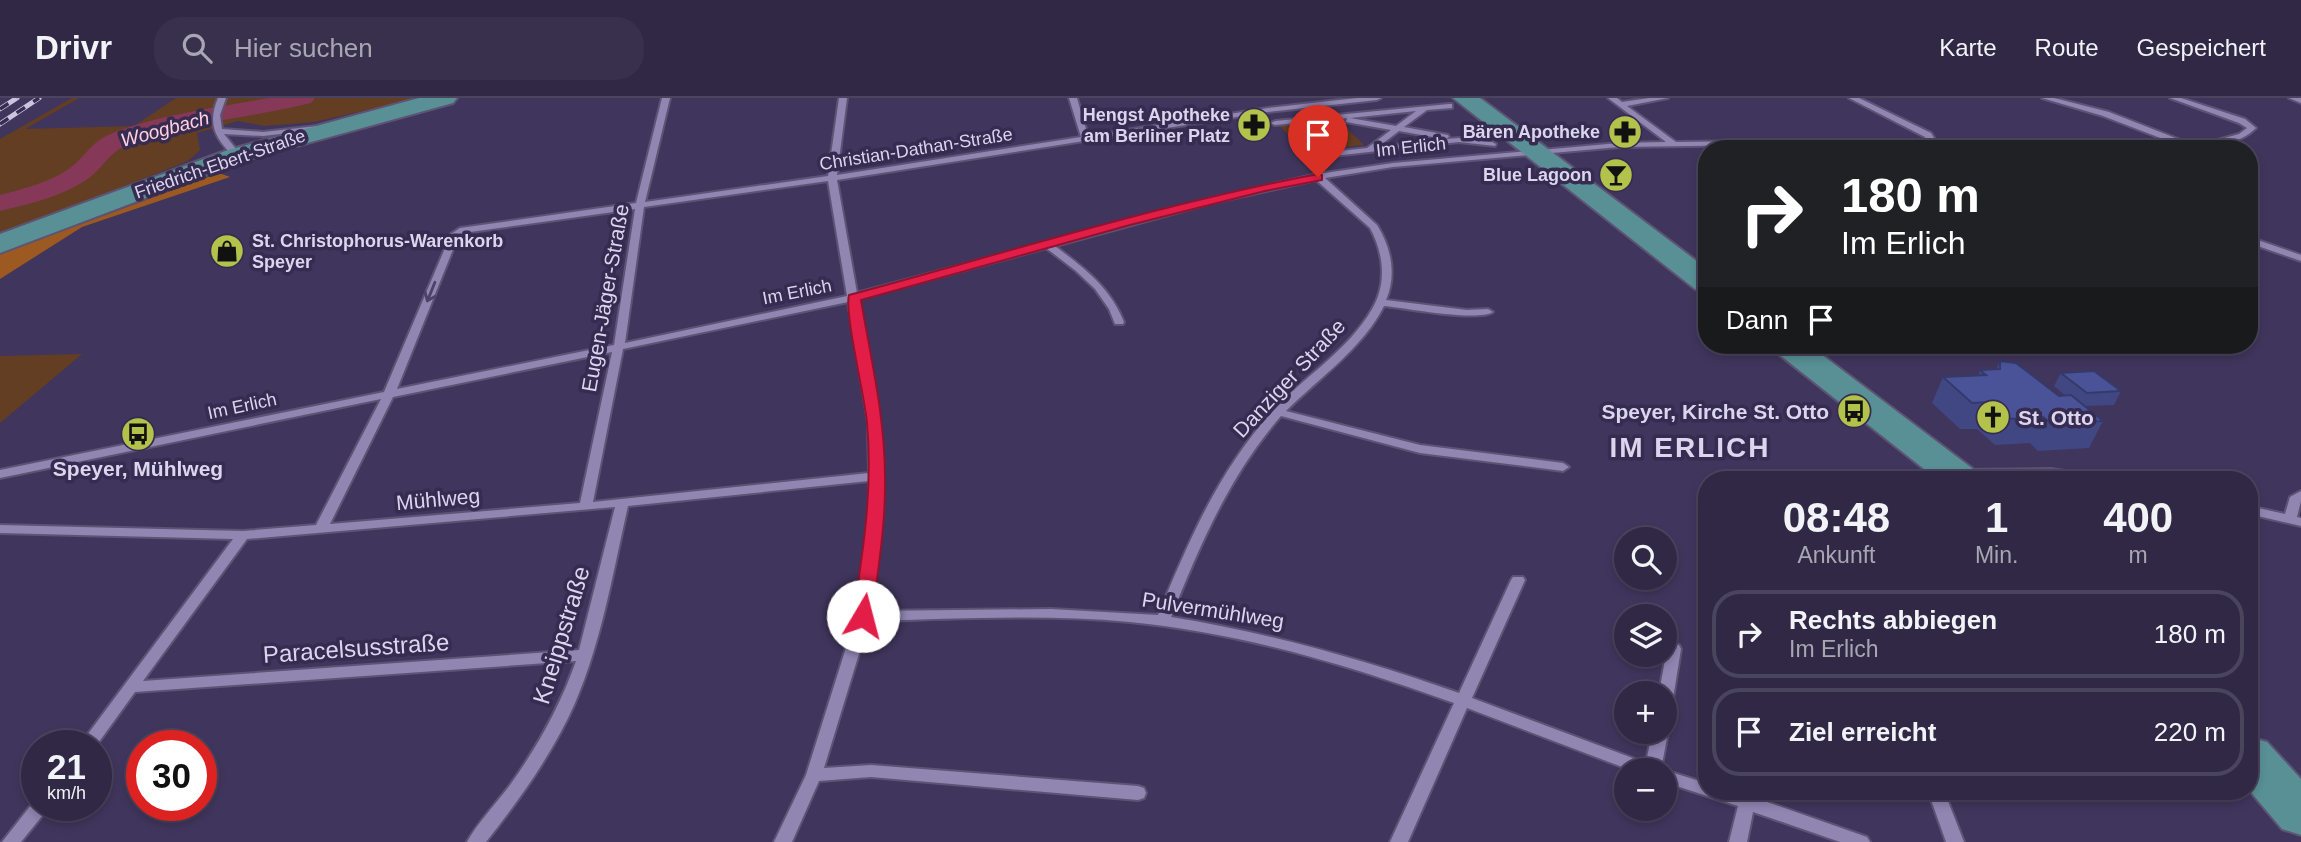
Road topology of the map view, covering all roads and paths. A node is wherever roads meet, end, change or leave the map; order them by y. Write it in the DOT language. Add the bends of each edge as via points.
graph roads {
  1 [pos="222,98"];
  2 [pos="445,98"];
  3 [pos="666,98"];
  4 [pos="843,98"];
  5 [pos="1073,98"];
  6 [pos="1258,98"];
  7 [pos="1377,98"];
  8 [pos="1612,98"];
  9 [pos="1664,98"];
  10 [pos="1853,98"];
  11 [pos="2046,98"];
  12 [pos="2174,98"];
  13 [pos="2293,98"];
  14 [pos="2301,101"];
  15 [pos="1457,102"];
  16 [pos="1623,104"];
  17 [pos="1424,109"];
  18 [pos="1268,110"];
  19 [pos="1334,117"];
  20 [pos="1275,123"];
  21 [pos="341,124"];
  22 [pos="2250,125"];
  23 [pos="219,129"];
  24 [pos="1397,129"];
  25 [pos="1085,138"];
  26 [pos="1459,140"];
  27 [pos="1931,140"];
  28 [pos="2171,140"];
  29 [pos="2227,140"];
  30 [pos="1673,143"];
  31 [pos="235,144"];
  32 [pos="1492,144"];
  33 [pos="1698,144"];
  34 [pos="1369,150"];
  35 [pos="1535,152"];
  36 [pos="1306,157"];
  37 [pos="1318,177"];
  38 [pos="832,178"];
  39 [pos="640,204"];
  40 [pos="0,244"];
  41 [pos="1046,244"];
  42 [pos="2258,244"];
  43 [pos="2301,258"];
  44 [pos="1698,276"];
  45 [pos="854,298"];
  46 [pos="1380,302"];
  47 [pos="1488,312"];
  48 [pos="1119,322"];
  49 [pos="619,345"];
  50 [pos="1800,354"];
  51 [pos="390,392"];
  52 [pos="1278,412"];
  53 [pos="1563,467"];
  54 [pos="1952,471"];
  55 [pos="0,474"];
  56 [pos="877,476"];
  57 [pos="2301,495"];
  58 [pos="622,503"];
  59 [pos="586,506"];
  60 [pos="2258,512"];
  61 [pos="2296,521"];
  62 [pos="321,528"];
  63 [pos="0,529"];
  64 [pos="243,535"];
  65 [pos="1518,580"];
  66 [pos="863,616"];
  67 [pos="1163,620"];
  68 [pos="583,655"];
  69 [pos="133,687"];
  70 [pos="1463,704"];
  71 [pos="99,730"];
  72 [pos="1616,758"];
  73 [pos="2258,766"];
  74 [pos="814,775"];
  75 [pos="1677,780"];
  76 [pos="1698,787"];
  77 [pos="1138,793"];
  78 [pos="1738,800"];
  79 [pos="1939,800"];
  80 [pos="1747,803"];
  81 [pos="2301,814"];
  82 [pos="28,821"];
  83 [pos="11,842"];
  84 [pos="476,842"];
  85 [pos="783,842"];
  86 [pos="1399,842"];
  87 [pos="1738,842"];
  88 [pos="1861,842"];
  89 [pos="1955,842"];
  1 -- 23 [label="street" via="215,111"];
  2 -- 21 [label="main road, Friedrich-Ebert-Straße"];
  3 -- 39 [label="street, Eugen-Jäger-Straße"];
  4 -- 38 [label="street"];
  5 -- 25 [label="street"];
  6 -- 18 [label="street"];
  7 -- 18 [label="street, Christian-Dathan-Straße"];
  8 -- 16 [label="street"];
  9 -- 16 [label="street"];
  10 -- 27 [label="street"];
  11 -- 28 [label="street" via="2106,114"];
  12 -- 22 [label="street"];
  13 -- 14 [label="street"];
  15 -- 17 [label="street"];
  15 -- 35 [label="main road"];
  16 -- 30 [label="street"];
  17 -- 19 [label="street"];
  17 -- 24 [label="street"];
  18 -- 25 [label="street, Christian-Dathan-Straße"];
  19 -- 20 [label="street"];
  19 -- 24 [label="street"];
  21 -- 31 [label="street" via="273,133"];
  21 -- 31 [label="main road, Friedrich-Ebert-Straße" via="266,147"];
  22 -- 29 [label="street" via="2250,132"];
  23 -- 31 [label="street"];
  23 -- 31 [label="street" via="220,139"];
  24 -- 26 [label="street"];
  24 -- 34 [label="street"];
  25 -- 38 [label="street, Christian-Dathan-Straße"];
  26 -- 32 [label="street"];
  26 -- 34 [label="street"];
  30 -- 33 [label="street, Im Erlich"];
  30 -- 35 [label="street, Im Erlich"];
  31 -- 40 [label="main road, Friedrich-Ebert-Straße"];
  34 -- 36 [label="street"];
  35 -- 37 [label="street, Im Erlich"];
  35 -- 44 [label="main road"];
  37 -- 41 [label="street, Im Erlich"];
  37 -- 46 [label="street, Danziger Straße" via="1380,237 1387,263"];
  38 -- 39 [label="street, Christian-Dathan-Straße"];
  38 -- 45 [label="street"];
  39 -- 49 [label="street, Eugen-Jäger-Straße"];
  39 -- 51 [label="street, Christian-Dathan-Straße, one-way" via="460,231 454,236"];
  41 -- 45 [label="street, Im Erlich"];
  41 -- 48 [label="street" via="1102,288"];
  42 -- 43 [label="street"];
  45 -- 49 [label="street, Im Erlich"];
  45 -- 56 [label="street" via="874,422"];
  46 -- 47 [label="street"];
  46 -- 52 [label="street, Danziger Straße" via="1342,351"];
  49 -- 51 [label="street, Im Erlich"];
  49 -- 59 [label="street, Eugen-Jäger-Straße"];
  50 -- 54 [label="main road"];
  51 -- 55 [label="street, Im Erlich"];
  51 -- 62 [label="street"];
  52 -- 53 [label="street" via="1420,449"];
  52 -- 67 [label="street, Danziger Straße" via="1220,490"];
  56 -- 58 [label="street, Mühlweg"];
  56 -- 66 [label="street" via="876,524"];
  57 -- 61 [label="street" via="2294,500"];
  58 -- 59 [label="street, Mühlweg"];
  58 -- 68 [label="street, Kneippstraße"];
  59 -- 62 [label="street, Mühlweg"];
  60 -- 61 [label="street"];
  62 -- 64 [label="street, Mühlweg"];
  63 -- 64 [label="street, Mühlweg"];
  64 -- 69 [label="street"];
  65 -- 70 [label="street"];
  66 -- 67 [label="street, Pulvermühlweg" via="1026,614"];
  66 -- 74 [label="street"];
  67 -- 70 [label="street, Pulvermühlweg" via="1315,651"];
  68 -- 69 [label="street, Paracelsusstraße"];
  68 -- 84 [label="street, Kneippstraße" via="568,702 540,754"];
  69 -- 71 [label="street"];
  70 -- 72 [label="street, Pulvermühlweg"];
  70 -- 86 [label="street"];
  73 -- 81 [label="main road"];
  74 -- 77 [label="street" via="871,771"];
  74 -- 85 [label="street"];
  75 -- 76 [label="street"];
  78 -- 80 [label="street"];
  79 -- 89 [label="street"];
  80 -- 87 [label="street"];
  80 -- 88 [label="street"];
  82 -- 83 [label="street"];
}
